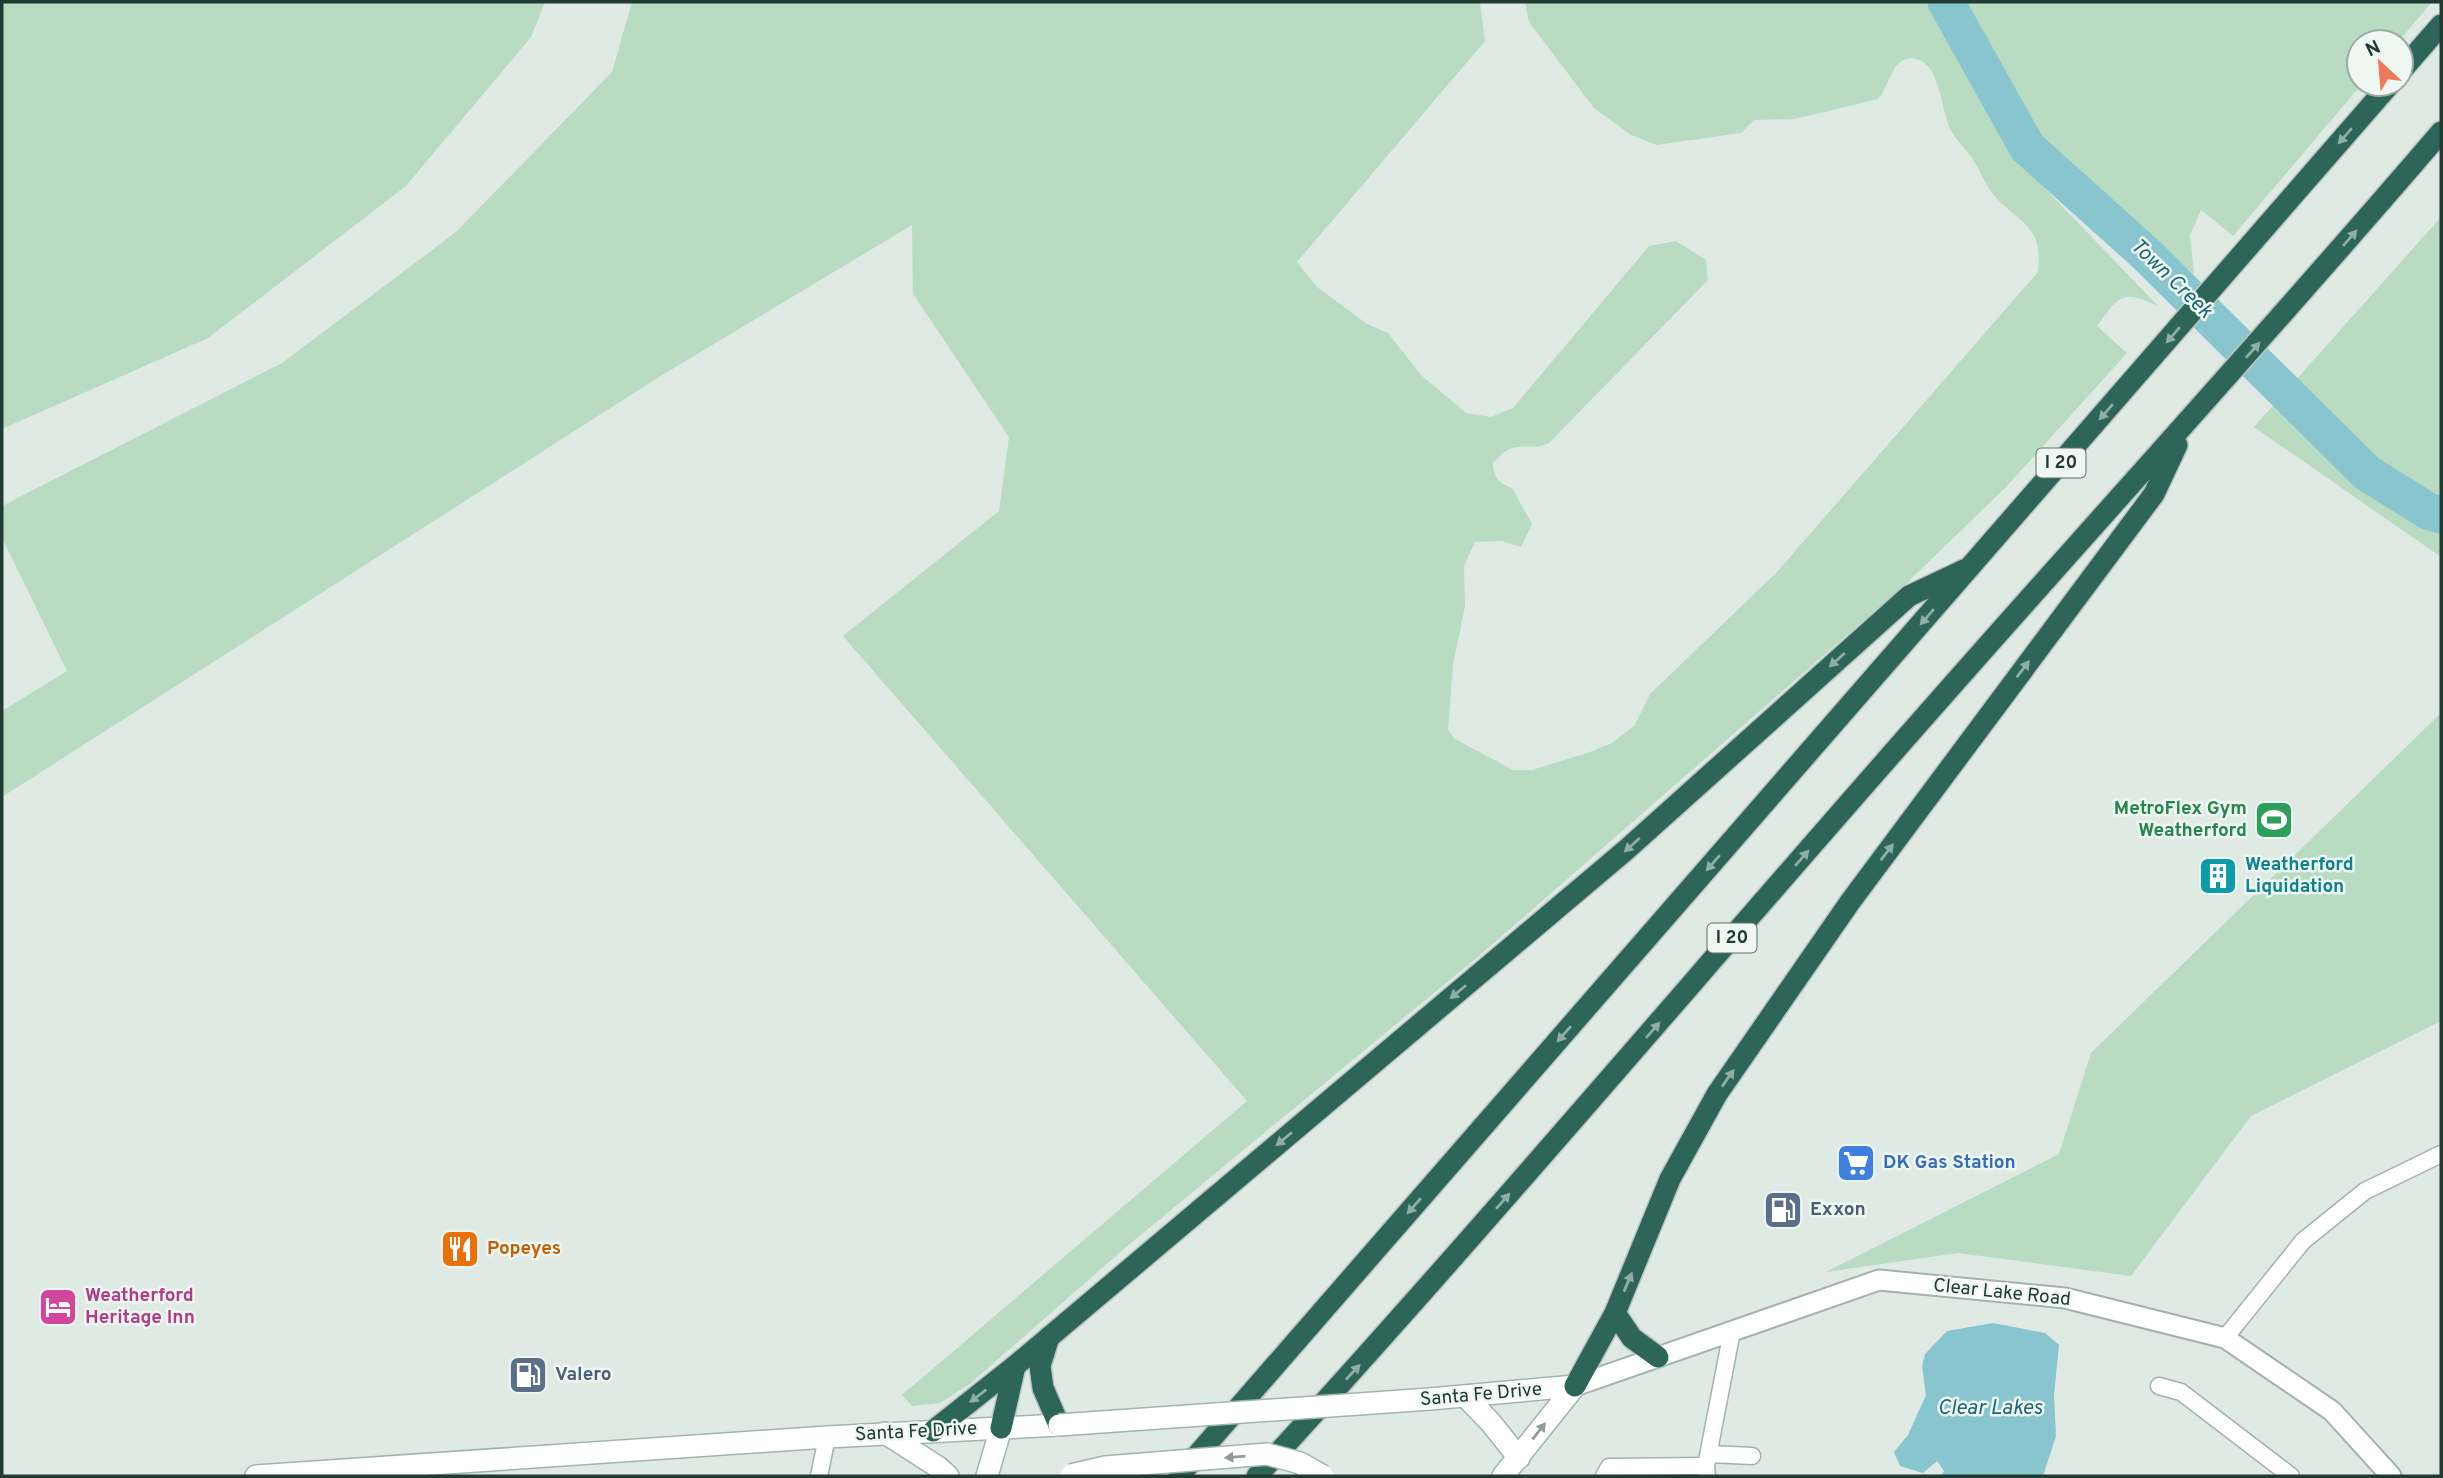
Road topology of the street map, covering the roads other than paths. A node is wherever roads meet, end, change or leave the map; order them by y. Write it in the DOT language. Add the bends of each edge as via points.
graph roads {
  1 [pos="2441,25"];
  2 [pos="2415,55"];
  3 [pos="2378,98"];
  4 [pos="2441,132"];
  5 [pos="2189,421"];
  6 [pos="1972,566"];
  7 [pos="2441,1154"];
  8 [pos="1615,1313"];
  9 [pos="1732,1331"];
  10 [pos="1049,1337"];
  11 [pos="2225,1338"];
  12 [pos="1658,1357"];
  13 [pos="1015,1366"];
  14 [pos="1575,1386"];
  15 [pos="2159,1386"];
  16 [pos="1466,1397"];
  17 [pos="1059,1425"];
  18 [pos="1001,1428"];
  19 [pos="933,1431"];
  20 [pos="885,1433"];
  21 [pos="827,1437"];
  22 [pos="1752,1455"];
  23 [pos="1518,1458"];
  24 [pos="1707,1466"];
  25 [pos="1069,1475"];
  26 [pos="256,1476"];
  27 [pos="819,1476"];
  28 [pos="948,1476"];
  29 [pos="987,1476"];
  30 [pos="1178,1476"];
  31 [pos="1257,1476"];
  32 [pos="1323,1476"];
  33 [pos="1503,1476"];
  34 [pos="1604,1476"];
  35 [pos="2291,1476"];
  36 [pos="2391,1476"];
  1 -- 2 [label="highway"];
  3 -- 6 [label="highway, I 20, one-way"];
  5 -- 4 [label="highway, I 20, one-way"];
  8 -- 5 [label="highway, one-way" via="1671,1179 1717,1094 1850,902 2154,494"];
  31 -- 5 [label="highway, I 20, one-way" via="1397,1324 1935,705"];
  6 -- 10 [label="highway, one-way" via="1909,596 1626,850"];
  6 -- 30 [label="highway, I 20, one-way"];
  7 -- 11 [label="street" via="2365,1191 2303,1241"];
  8 -- 12 [label="highway" via="1632,1338"];
  8 -- 14 [label="highway"];
  9 -- 11 [label="street, Clear Lake Road" via="1880,1280 2065,1298"];
  9 -- 12 [label="street, Clear Lake Road"];
  9 -- 24 [label="street"];
  10 -- 13 [label="highway"];
  10 -- 17 [label="highway" via="1040,1366 1042,1388"];
  11 -- 36 [label="street, Clear Lake Road" via="2332,1411"];
  12 -- 14 [label="street, Clear Lake Road"];
  13 -- 18 [label="highway"];
  13 -- 19 [label="highway, one-way"];
  14 -- 16 [label="main road, Santa Fe Drive"];
  23 -- 14 [label="main road, one-way"];
  15 -- 35 [label="street" via="2181,1392"];
  16 -- 17 [label="main road, Santa Fe Drive, bridge"];
  16 -- 23 [label="main road"];
  17 -- 18 [label="main road, Santa Fe Drive"];
  18 -- 19 [label="main road, Santa Fe Drive"];
  18 -- 29 [label="main road"];
  19 -- 20 [label="main road, Santa Fe Drive"];
  20 -- 21 [label="main road, Santa Fe Drive"];
  20 -- 28 [label="main road"];
  21 -- 26 [label="main road, Santa Fe Drive"];
  21 -- 27 [label="street"];
  22 -- 24 [label="street"];
  23 -- 33 [label="main road"];
  24 -- 34 [label="street" via="1609,1466"];
  32 -- 25 [label="main road, one-way, bridge" via="1300,1463 1267,1454 1105,1467"];
}
